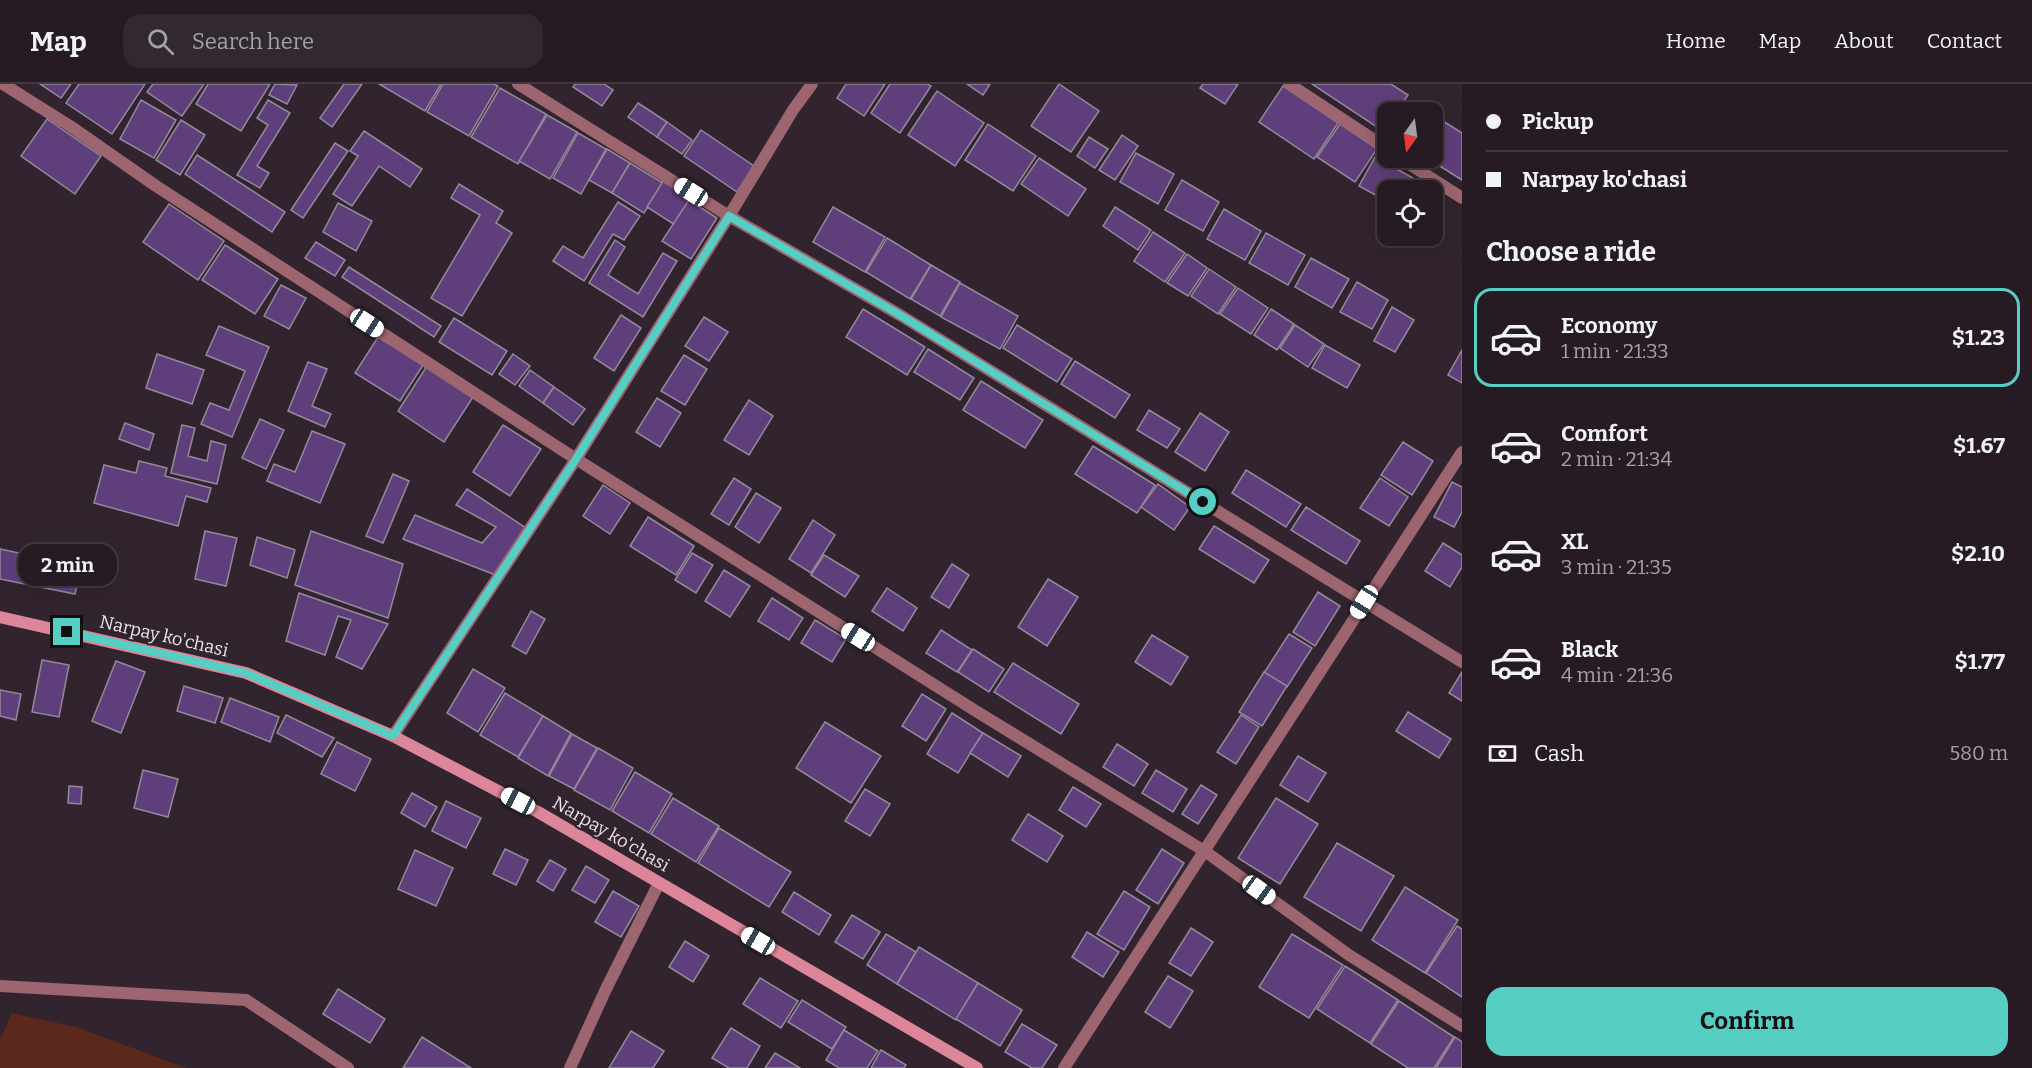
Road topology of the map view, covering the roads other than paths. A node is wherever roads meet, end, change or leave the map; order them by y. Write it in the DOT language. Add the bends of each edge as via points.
graph roads {
  1 [pos="3,84"];
  2 [pos="518,84"];
  3 [pos="812,84"];
  4 [pos="1289,84"];
  5 [pos="1377,142"];
  6 [pos="1416,168"];
  7 [pos="1462,198"];
  8 [pos="729,216"];
  9 [pos="576,459"];
  10 [pos="1460,459"];
  11 [pos="1364,602"];
  12 [pos="0,617"];
  13 [pos="1462,662"];
  14 [pos="393,736"];
  15 [pos="1206,852"];
  16 [pos="659,883"];
  17 [pos="0,986"];
  18 [pos="1462,1026"];
  19 [pos="348,1068"];
  20 [pos="570,1068"];
  21 [pos="976,1068"];
  22 [pos="1064,1068"];
  1 -- 9 [label="street"];
  2 -- 8 [label="street"];
  3 -- 8 [label="street"];
  4 -- 5 [label="street"];
  6 -- 7 [label="street"];
  8 -- 9 [label="street"];
  8 -- 11 [label="street" via="900,315"];
  9 -- 14 [label="street"];
  9 -- 15 [label="street"];
  10 -- 11 [label="street"];
  11 -- 13 [label="street"];
  11 -- 15 [label="street"];
  12 -- 14 [label="main road, Narpay ko'chasi" via="246,673"];
  14 -- 16 [label="main road, Narpay ko'chasi" via="538,812"];
  15 -- 18 [label="street" via="1349,955"];
  15 -- 22 [label="street"];
  16 -- 20 [label="street"];
  16 -- 21 [label="main road, Narpay ko'chasi"];
  17 -- 19 [label="street" via="246,1000"];
}
